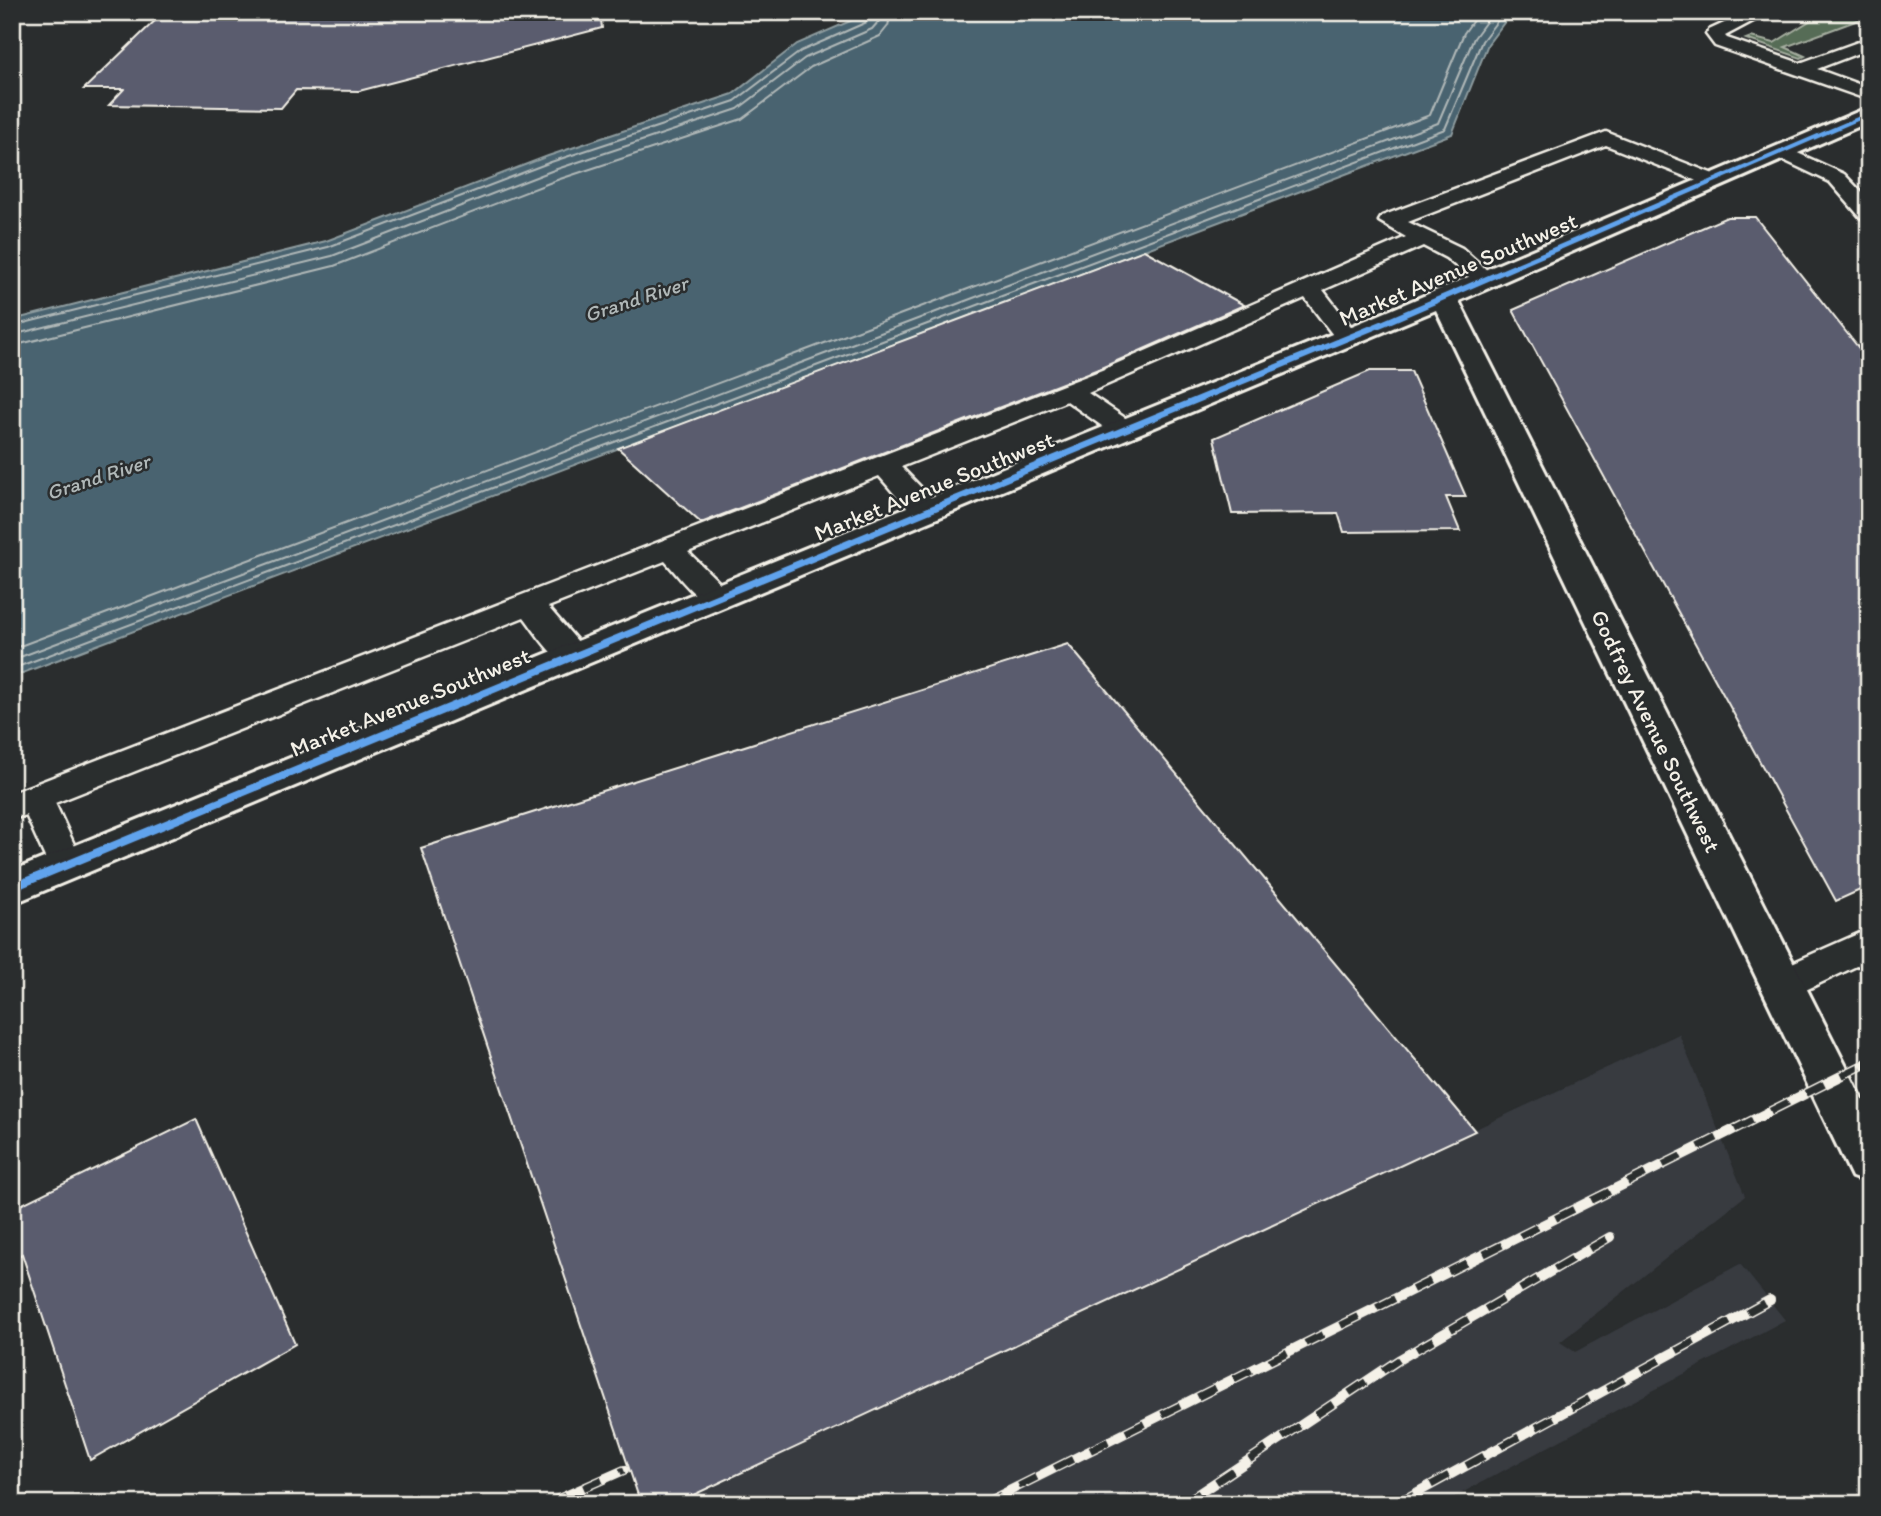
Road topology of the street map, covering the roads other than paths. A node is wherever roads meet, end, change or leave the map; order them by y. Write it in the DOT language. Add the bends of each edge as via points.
graph roads {
  1 [pos="1762,12"];
  2 [pos="1869,43"];
  3 [pos="1799,71"];
  4 [pos="1869,94"];
  5 [pos="1869,114"];
  6 [pos="1782,152"];
  7 [pos="1714,181"];
  8 [pos="1869,213"];
  9 [pos="1423,238"];
  10 [pos="1487,280"];
  11 [pos="1310,288"];
  12 [pos="1444,298"];
  13 [pos="1348,338"];
  14 [pos="1069,391"];
  15 [pos="1125,430"];
  16 [pos="883,464"];
  17 [pos="928,511"];
  18 [pos="669,549"];
  19 [pos="717,598"];
  20 [pos="529,604"];
  21 [pos="574,657"];
  22 [pos="24,802"];
  23 [pos="66,866"];
  24 [pos="12,888"];
  25 [pos="1869,943"];
  26 [pos="1780,985"];
  27 [pos="1869,1162"];
  1 -- 3 [label="lane" via="1715,34 1721,42"];
  2 -- 3 [label="lane"];
  3 -- 4 [label="lane"];
  5 -- 6 [label="main road, Market Avenue Southwest"];
  6 -- 7 [label="main road, Market Avenue Southwest"];
  6 -- 8 [label="lane" via="1837,178"];
  7 -- 9 [label="lane" via="1606,138 1390,221"];
  7 -- 10 [label="main road, Market Avenue Southwest"];
  9 -- 10 [label="lane" via="1454,253"];
  9 -- 11 [label="lane"];
  10 -- 12 [label="main road, Market Avenue Southwest"];
  11 -- 13 [label="lane"];
  11 -- 14 [label="lane"];
  12 -- 13 [label="main road, Market Avenue Southwest"];
  12 -- 26 [label="main road, Godfrey Avenue Southwest"];
  13 -- 15 [label="main road, Market Avenue Southwest"];
  14 -- 15 [label="lane"];
  14 -- 16 [label="lane"];
  15 -- 17 [label="main road, Market Avenue Southwest"];
  16 -- 17 [label="lane"];
  16 -- 18 [label="lane"];
  17 -- 19 [label="main road, Market Avenue Southwest"];
  18 -- 19 [label="lane"];
  18 -- 20 [label="lane"];
  19 -- 21 [label="main road, Market Avenue Southwest"];
  20 -- 21 [label="lane"];
  20 -- 22 [label="lane"];
  21 -- 23 [label="main road, Market Avenue Southwest"];
  22 -- 23 [label="lane"];
  23 -- 24 [label="main road, Market Avenue Southwest"];
  25 -- 26 [label="lane"];
  26 -- 27 [label="main road, Godfrey Avenue Southwest"];
}
